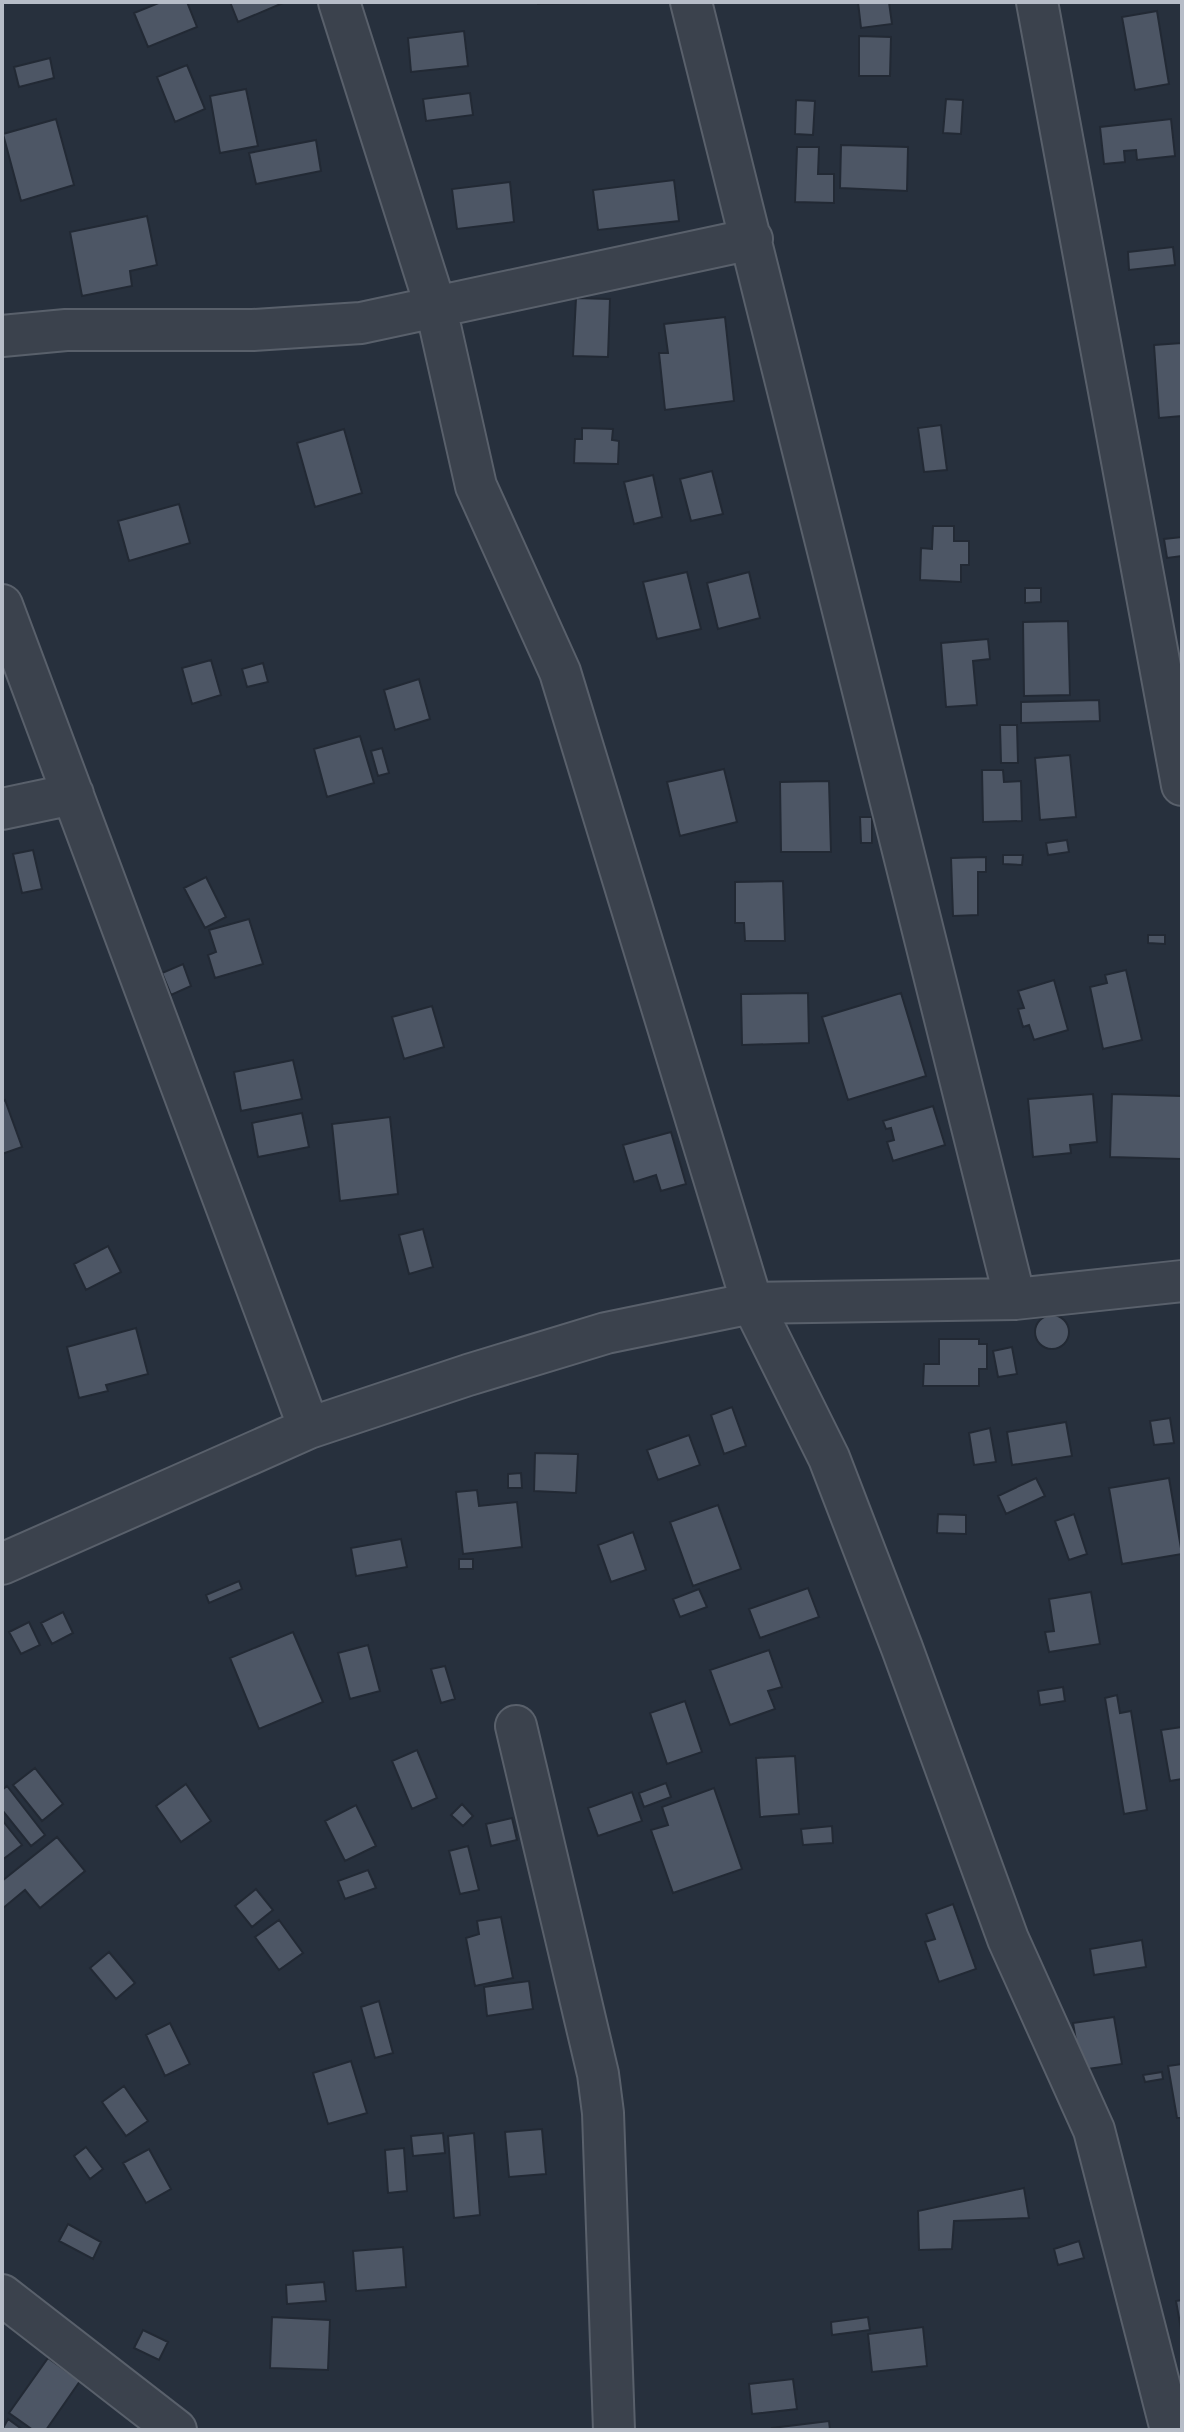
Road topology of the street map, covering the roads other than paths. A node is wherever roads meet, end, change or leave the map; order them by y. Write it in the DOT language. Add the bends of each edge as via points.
graph roads {
  1 [pos="339,2"];
  2 [pos="691,2"];
  3 [pos="1037,2"];
  4 [pos="752,239"];
  5 [pos="436,308"];
  6 [pos="2,336"];
  7 [pos="2,605"];
  8 [pos="1182,785"];
  9 [pos="73,794"];
  10 [pos="2,809"];
  11 [pos="1182,1281"];
  12 [pos="1015,1299"];
  13 [pos="752,1303"];
  14 [pos="309,1428"];
  15 [pos="2,1564"];
  16 [pos="516,1726"];
  17 [pos="2,2295"];
  18 [pos="176,2430"];
  19 [pos="614,2430"];
  20 [pos="1171,2430"];
  1 -- 5 [label="street"];
  2 -- 4 [label="street"];
  3 -- 8 [label="street"];
  4 -- 5 [label="street"];
  4 -- 12 [label="street"];
  5 -- 6 [label="street" via="361,323 253,330 66,330"];
  5 -- 13 [label="street" via="476,486 560,672"];
  7 -- 9 [label="street"];
  9 -- 10 [label="street"];
  9 -- 14 [label="street"];
  11 -- 12 [label="street"];
  12 -- 13 [label="street"];
  13 -- 14 [label="street" via="606,1333"];
  13 -- 20 [label="street" via="829,1458 1008,1939 1094,2130"];
  14 -- 15 [label="street"];
  16 -- 19 [label="street" via="598,2074"];
  17 -- 18 [label="street"];
}
